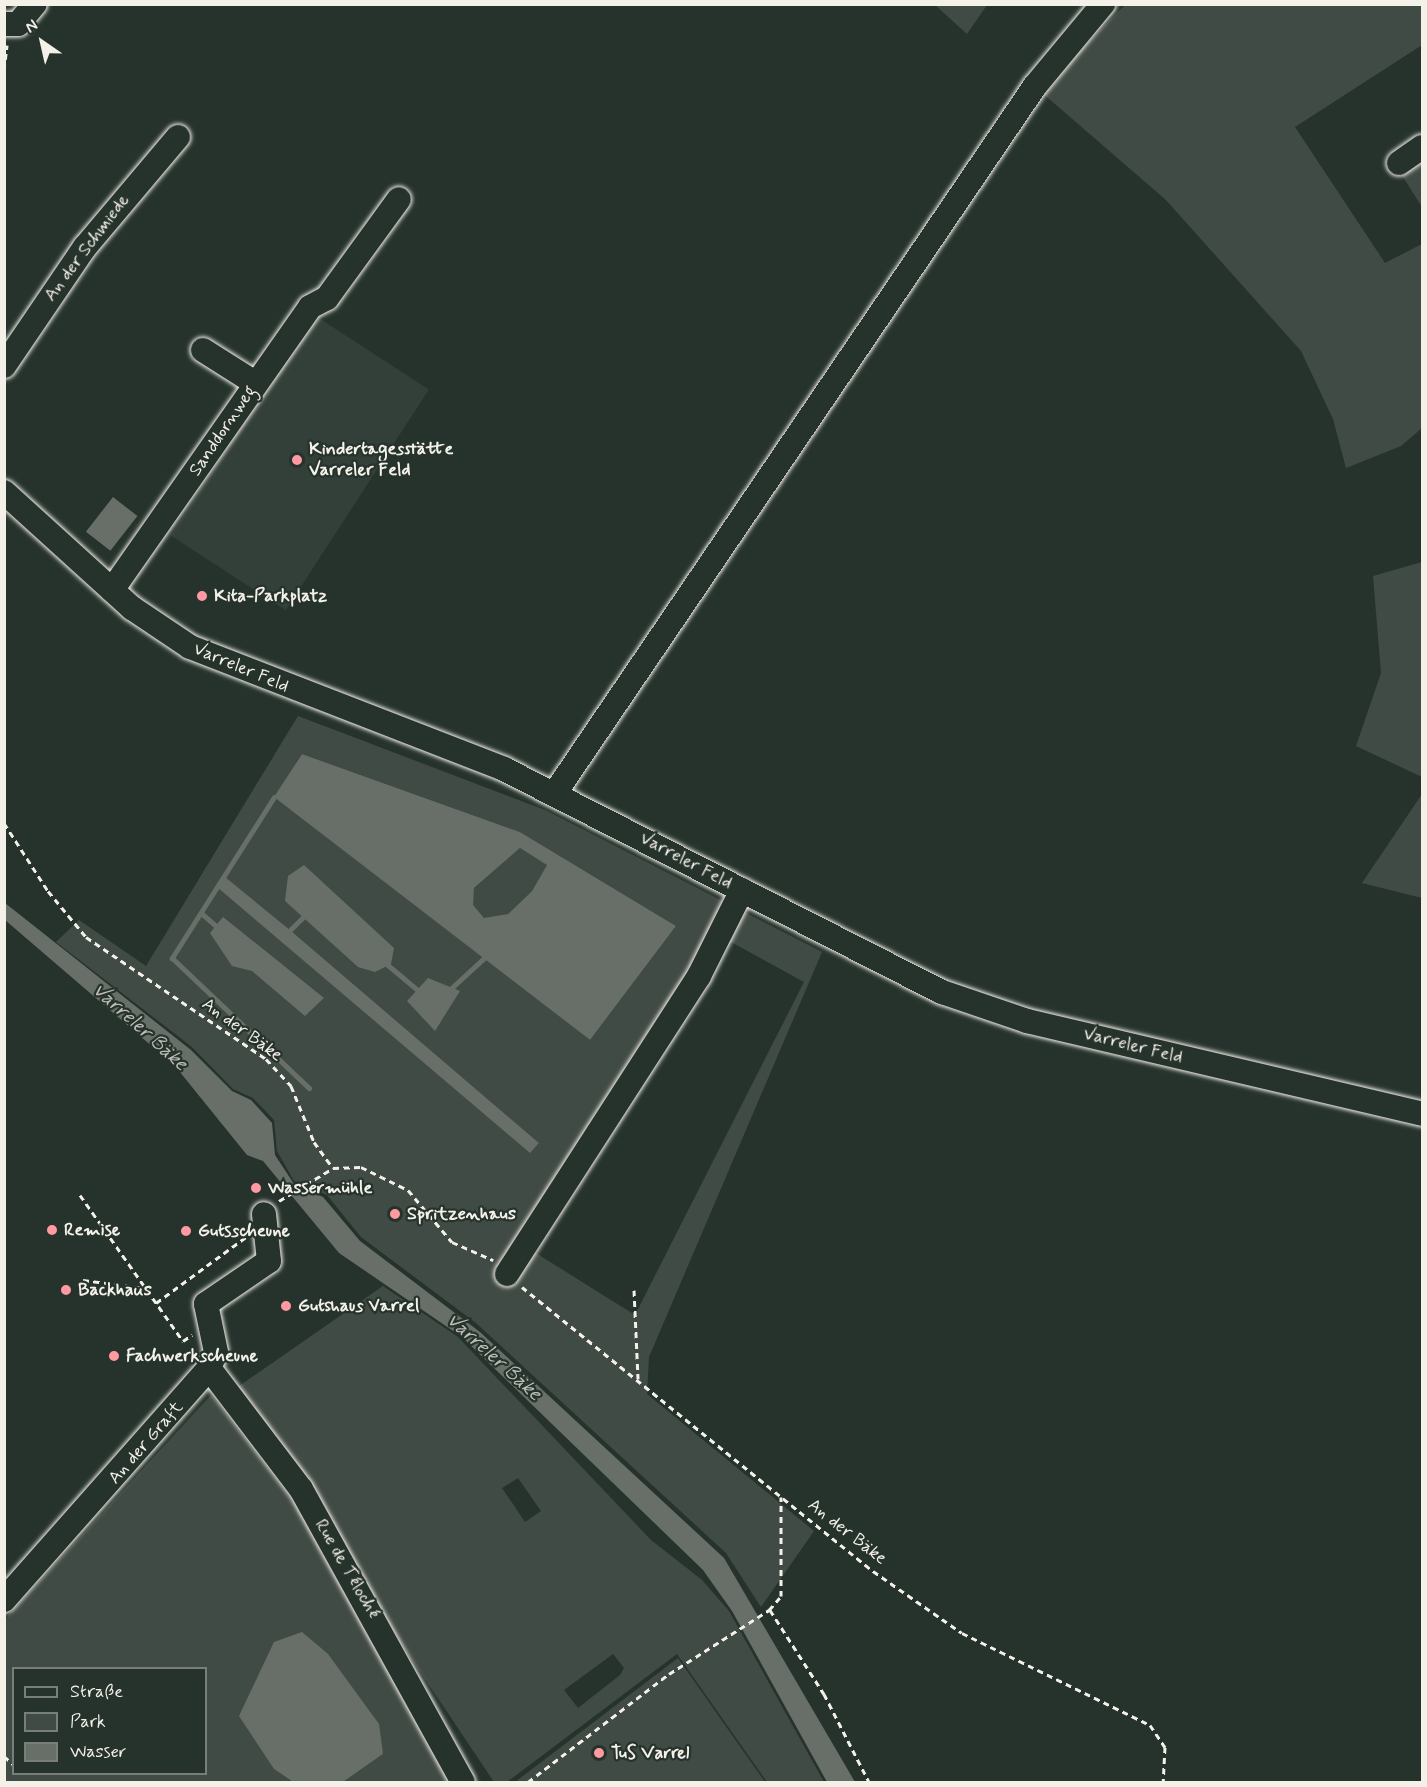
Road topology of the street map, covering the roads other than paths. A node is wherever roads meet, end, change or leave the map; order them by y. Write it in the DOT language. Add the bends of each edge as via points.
graph roads {
  1 [pos="35,4"];
  2 [pos="1103,4"];
  3 [pos="7,24"];
  4 [pos="177,137"];
  5 [pos="1422,147"];
  6 [pos="1399,163"];
  7 [pos="399,199"];
  8 [pos="203,350"];
  9 [pos="4,366"];
  10 [pos="255,383"];
  11 [pos="4,492"];
  12 [pos="112,590"];
  13 [pos="555,793"];
  14 [pos="742,890"];
  15 [pos="1422,1114"];
  16 [pos="264,1214"];
  17 [pos="500,1267"];
  18 [pos="209,1368"];
  19 [pos="4,1600"];
  20 [pos="463,1782"];
  1 -- 3 [label="street" via="18,24"];
  2 -- 13 [label="street" via="1035,86"];
  4 -- 9 [label="street, An der Schmiede" via="85,247"];
  5 -- 6 [label="street"];
  7 -- 10 [label="street, Sanddornweg" via="347,284 310,307"];
  8 -- 10 [label="street"];
  10 -- 12 [label="street, Sanddornweg"];
  11 -- 12 [label="street, Varreler Feld"];
  12 -- 13 [label="street, Varreler Feld" via="190,647"];
  13 -- 14 [label="street, Varreler Feld"];
  14 -- 15 [label="street, Varreler Feld" via="974,1005"];
  14 -- 17 [label="street" via="699,976"];
  16 -- 18 [label="street" via="269,1261 206,1304 216,1353"];
  18 -- 19 [label="street, An der Graft"];
  18 -- 20 [label="street, Rue de Téloché" via="301,1489"];
}
